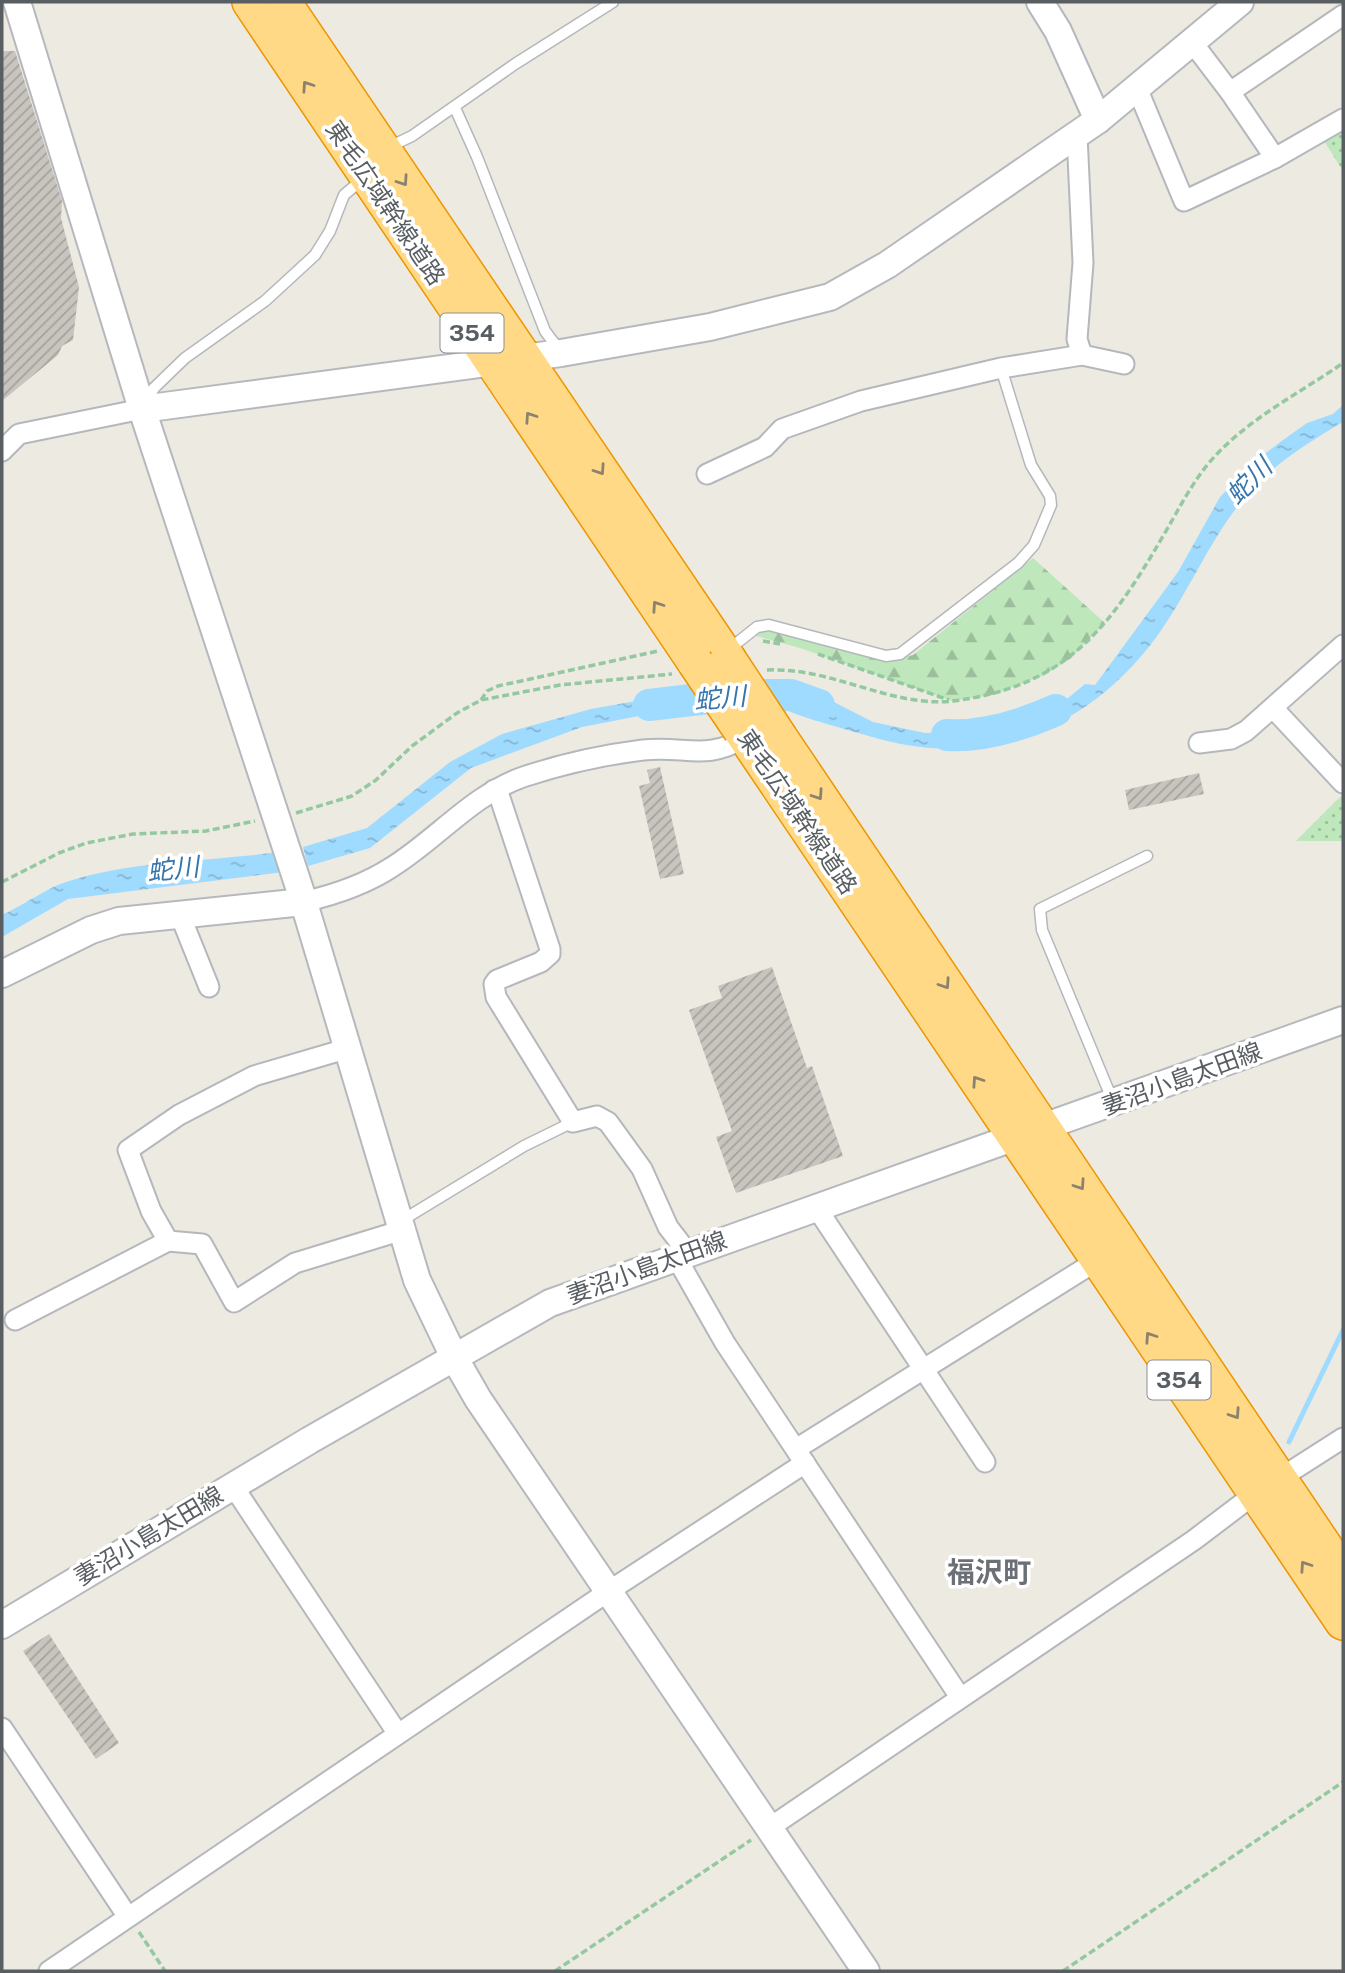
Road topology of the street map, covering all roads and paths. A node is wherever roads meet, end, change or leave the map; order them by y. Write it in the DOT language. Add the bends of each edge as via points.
graph roads {
  1 [pos="17,2"];
  2 [pos="250,2"];
  3 [pos="284,2"];
  4 [pos="612,2"];
  5 [pos="1040,2"];
  6 [pos="1240,2"];
  7 [pos="1343,15"];
  8 [pos="1192,42"];
  9 [pos="1137,88"];
  10 [pos="1230,92"];
  11 [pos="455,108"];
  12 [pos="1343,119"];
  13 [pos="1087,127"];
  14 [pos="1275,158"];
  15 [pos="375,163"];
  16 [pos="561,354"];
  17 [pos="1082,355"];
  18 [pos="508,360"];
  19 [pos="1124,364"];
  20 [pos="1001,368"];
  21 [pos="142,409"];
  22 [pos="2,451"];
  23 [pos="707,474"];
  24 [pos="789,645"];
  25 [pos="1343,645"];
  26 [pos="663,648"];
  27 [pos="811,652"];
  28 [pos="722,654"];
  29 [pos="481,700"];
  30 [pos="952,701"];
  31 [pos="1274,709"];
  32 [pos="744,734"];
  33 [pos="1199,743"];
  34 [pos="1343,783"];
  35 [pos="494,790"];
  36 [pos="273,819"];
  37 [pos="1147,856"];
  38 [pos="2,882"];
  39 [pos="302,898"];
  40 [pos="180,915"];
  41 [pos="2,974"];
  42 [pos="209,987"];
  43 [pos="1343,1020"];
  44 [pos="349,1048"];
  45 [pos="1113,1103"];
  46 [pos="573,1122"];
  47 [pos="1029,1133"];
  48 [pos="816,1207"];
  49 [pos="399,1222"];
  50 [pos="168,1241"];
  51 [pos="682,1255"];
  52 [pos="1098,1260"];
  53 [pos="15,1320"];
  54 [pos="454,1357"];
  55 [pos="923,1368"];
  56 [pos="1343,1438"];
  57 [pos="801,1456"];
  58 [pos="985,1462"];
  59 [pos="233,1486"];
  60 [pos="1268,1486"];
  61 [pos="1343,1574"];
  62 [pos="609,1591"];
  63 [pos="1343,1622"];
  64 [pos="2,1625"];
  65 [pos="960,1697"];
  66 [pos="2,1728"];
  67 [pos="398,1734"];
  68 [pos="1343,1782"];
  69 [pos="769,1828"];
  70 [pos="128,1917"];
  71 [pos="48,1971"];
  72 [pos="165,1971"];
  73 [pos="555,1971"];
  74 [pos="866,1971"];
  75 [pos="1063,1971"];
  1 -- 21 [label="street"];
  15 -- 2 [label="highway, 東毛広域幹線道路 / 354, one-way"];
  3 -- 15 [label="highway, 東毛広域幹線道路 / 354"];
  4 -- 11 [label="lane"];
  5 -- 13 [label="street" via="1058,31"];
  6 -- 8 [label="street"];
  7 -- 10 [label="street"];
  8 -- 9 [label="street"];
  8 -- 10 [label="street"];
  9 -- 13 [label="street"];
  9 -- 14 [label="street" via="1184,201"];
  10 -- 14 [label="street"];
  11 -- 15 [label="lane"];
  11 -- 16 [label="lane" via="545,331"];
  12 -- 14 [label="street"];
  13 -- 16 [label="street" via="887,265 830,297 710,327"];
  13 -- 17 [label="street" via="1077,339"];
  15 -- 18 [label="highway, 東毛広域幹線道路 / 354"];
  15 -- 21 [label="lane" via="344,195 315,256 265,301 185,358 154,388"];
  16 -- 18 [label="street"];
  17 -- 19 [label="street"];
  17 -- 20 [label="street"];
  18 -- 21 [label="street"];
  18 -- 28 [label="highway, 東毛広域幹線道路 / 354"];
  20 -- 23 [label="street" via="861,401 782,429 765,447"];
  20 -- 28 [label="lane" via="1031,466 1051,496 1034,545 1018,563 900,654 886,656 769,625 757,627"];
  21 -- 22 [label="street" via="19,434"];
  21 -- 36 [label="street"];
  24 -- 28 [label="path"];
  25 -- 31 [label="street"];
  26 -- 29 [label="path" via="498,686"];
  27 -- 30 [label="path"];
  28 -- 32 [label="highway, 東毛広域幹線道路 / 354, bridge"];
  28 -- 47 [label="highway, 東毛広域幹線道路 / 354, one-way, bridge" via="780,738"];
  31 -- 33 [label="street" via="1231,739"];
  31 -- 34 [label="street"];
  32 -- 35 [label="street" via="715,752 645,750 603,757 544,771"];
  47 -- 32 [label="highway, 東毛広域幹線道路 / 354, one-way"];
  35 -- 39 [label="street" via="392,867 365,882"];
  35 -- 46 [label="street" via="550,954 501,977 494,991"];
  36 -- 38 [label="path" via="86,843"];
  36 -- 39 [label="street"];
  37 -- 45 [label="lane" via="1040,909 1042,930"];
  39 -- 40 [label="street"];
  39 -- 44 [label="street"];
  40 -- 41 [label="street" via="105,925"];
  40 -- 42 [label="street"];
  43 -- 45 [label="street, 妻沼小島太田線"];
  44 -- 49 [label="street"];
  44 -- 50 [label="street" via="254,1076 179,1115 128,1150"];
  45 -- 47 [label="street, 妻沼小島太田線"];
  46 -- 49 [label="lane" via="524,1146"];
  46 -- 51 [label="street" via="597,1116 608,1122 647,1177"];
  47 -- 48 [label="street, 妻沼小島太田線"];
  47 -- 52 [label="highway, 東毛広域幹線道路 / 354"];
  47 -- 60 [label="highway, 東毛広域幹線道路 / 354, one-way"];
  48 -- 51 [label="street, 妻沼小島太田線"];
  48 -- 55 [label="street"];
  49 -- 50 [label="street" via="393,1233 295,1263 234,1302 202,1244"];
  49 -- 54 [label="street" via="417,1280"];
  50 -- 53 [label="street"];
  51 -- 54 [label="street, 妻沼小島太田線" via="550,1303"];
  51 -- 57 [label="street" via="725,1343"];
  52 -- 55 [label="street"];
  60 -- 52 [label="highway, 東毛広域幹線道路 / 354, one-way"];
  54 -- 59 [label="street, 妻沼小島太田線"];
  54 -- 62 [label="street"];
  55 -- 57 [label="street"];
  55 -- 58 [label="street"];
  56 -- 60 [label="street"];
  57 -- 62 [label="street"];
  57 -- 65 [label="street"];
  59 -- 64 [label="street, 妻沼小島太田線"];
  59 -- 67 [label="street"];
  60 -- 61 [label="highway, 東毛広域幹線道路 / 354"];
  63 -- 60 [label="highway, 東毛広域幹線道路 / 354, one-way"];
  60 -- 65 [label="street"];
  62 -- 67 [label="street"];
  62 -- 69 [label="street"];
  65 -- 69 [label="street"];
  66 -- 70 [label="street"];
  67 -- 70 [label="street"];
  68 -- 75 [label="path"];
  69 -- 73 [label="path"];
  69 -- 74 [label="street"];
  70 -- 71 [label="street"];
  70 -- 72 [label="path"];
}
